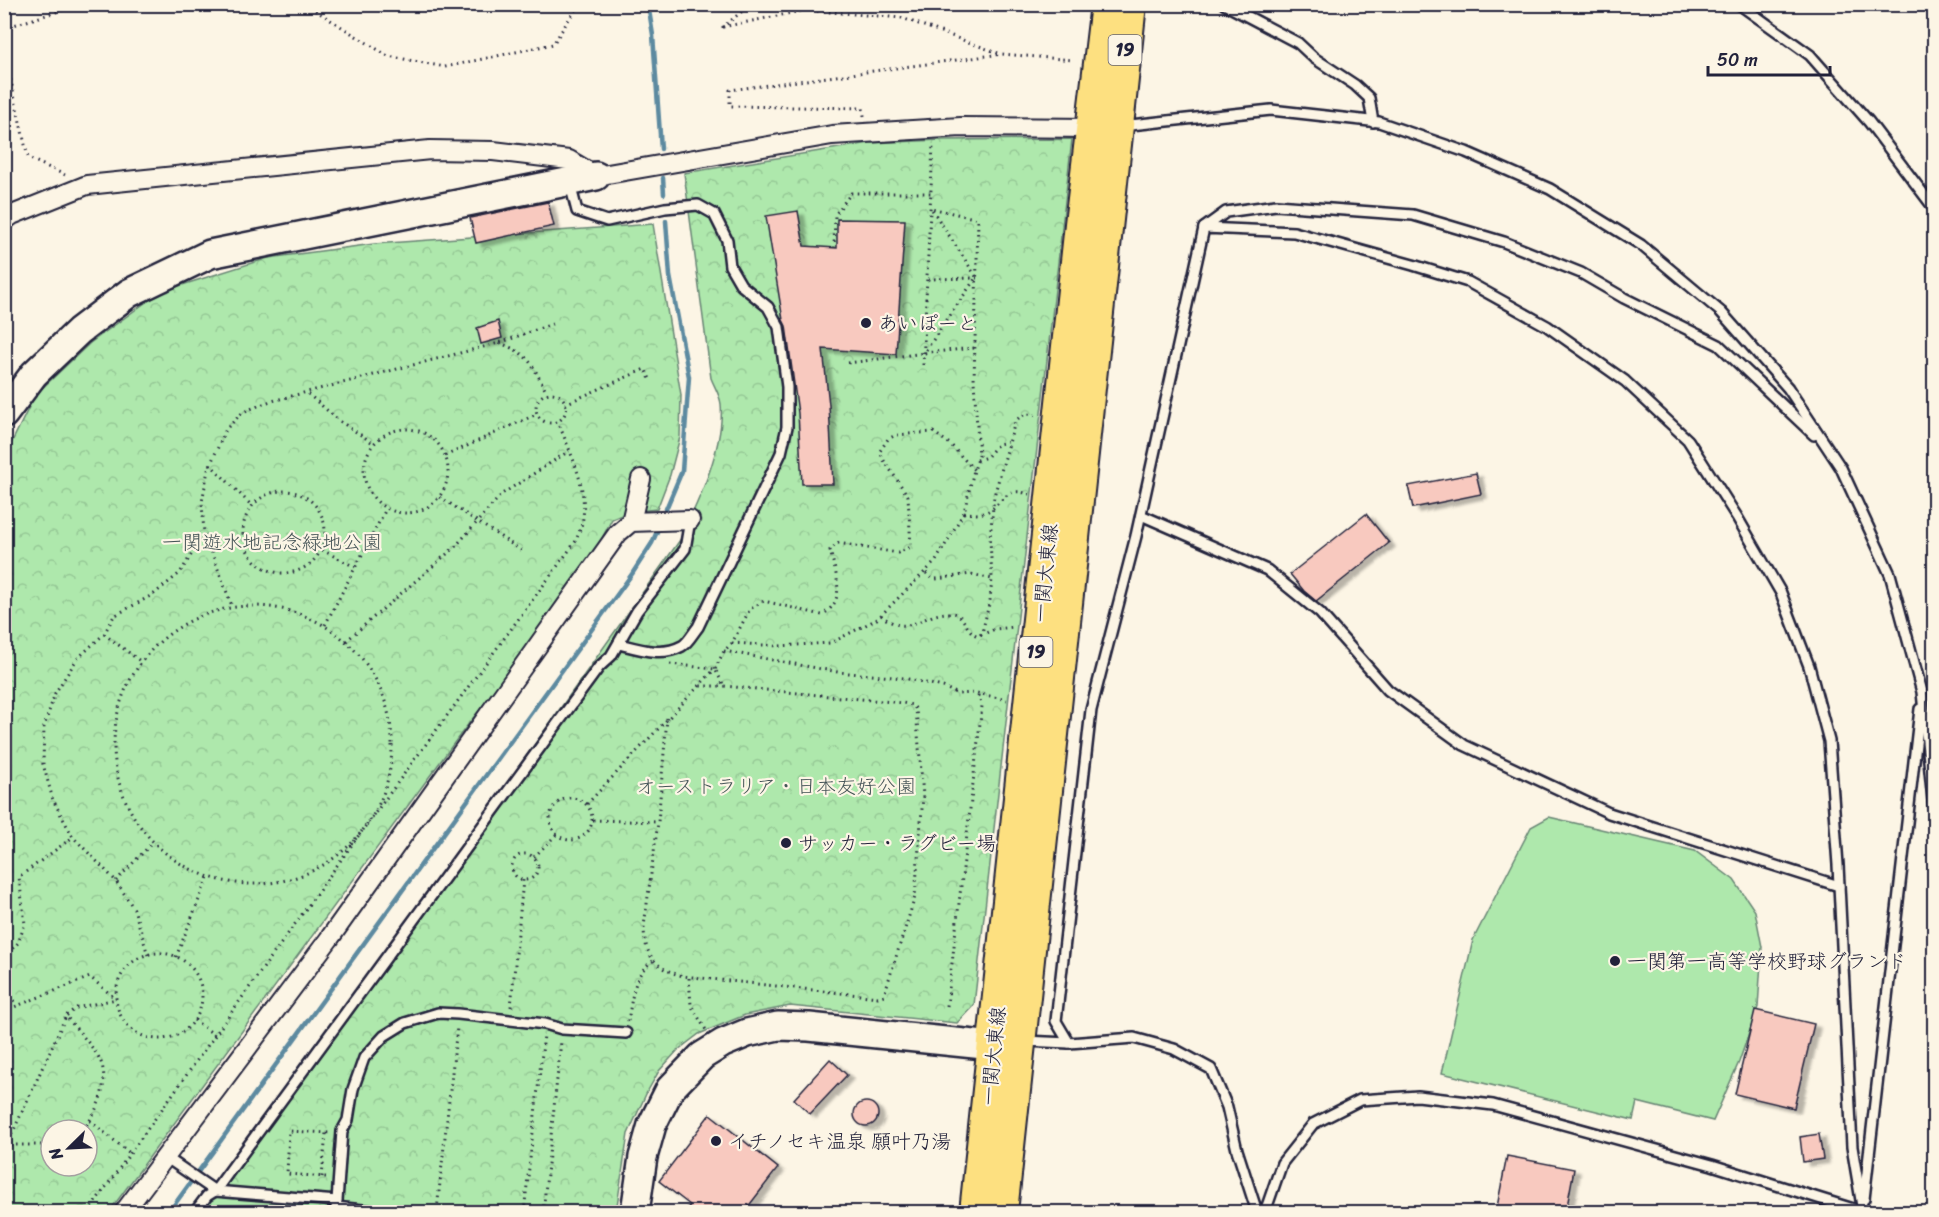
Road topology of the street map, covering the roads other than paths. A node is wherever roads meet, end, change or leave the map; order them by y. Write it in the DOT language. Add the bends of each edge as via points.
graph roads {
  1 [pos="1106,4"];
  2 [pos="1131,4"];
  3 [pos="1224,4"];
  4 [pos="1739,4"];
  5 [pos="1108,94"];
  6 [pos="1373,122"];
  7 [pos="1104,128"];
  8 [pos="596,176"];
  9 [pos="568,180"];
  10 [pos="1935,208"];
  11 [pos="4,221"];
  12 [pos="1204,228"];
  13 [pos="4,414"];
  14 [pos="1827,447"];
  15 [pos="641,479"];
  16 [pos="1141,515"];
  17 [pos="690,520"];
  18 [pos="631,522"];
  19 [pos="619,644"];
  20 [pos="1922,692"];
  21 [pos="1935,810"];
  22 [pos="1839,886"];
  23 [pos="626,1033"];
  24 [pos="1069,1043"];
  25 [pos="1006,1044"];
  26 [pos="173,1162"];
  27 [pos="215,1191"];
  28 [pos="124,1212"];
  29 [pos="195,1212"];
  30 [pos="338,1212"];
  31 [pos="381,1212"];
  32 [pos="635,1212"];
  33 [pos="975,1212"];
  34 [pos="1002,1212"];
  35 [pos="1257,1212"];
  36 [pos="1265,1212"];
  37 [pos="1863,1212"];
  1 -- 5 [label="main road, 一関大東線 / 19"];
  2 -- 5 [label="main road, 一関大東線 / 19"];
  3 -- 6 [label="lane" via="1298,42 1314,58 1355,85 1369,98"];
  4 -- 10 [label="lane" via="1810,55"];
  5 -- 7 [label="main road, 一関大東線 / 19"];
  6 -- 7 [label="lane" via="1271,110"];
  6 -- 14 [label="lane" via="1466,152 1550,189 1641,245 1721,312 1788,388"];
  7 -- 8 [label="street" via="961,127 832,135"];
  7 -- 25 [label="main road, 一関大東線 / 19"];
  8 -- 9 [label="street"];
  8 -- 11 [label="street" via="569,160 493,151 430,150 87,185 21,210"];
  9 -- 13 [label="street" via="210,254 129,293 79,331 34,375"];
  9 -- 19 [label="lane" via="578,211 607,221 698,205 714,214 727,240 730,266 741,285 768,307 779,327 786,387 788,427 781,453 698,627 683,646 665,651"];
  12 -- 14 [label="lane" via="1226,212 1276,205 1413,215 1504,242 1581,273 1719,345"];
  12 -- 16 [label="lane"];
  12 -- 22 [label="lane" via="1294,232 1468,282 1547,326 1625,381 1688,440 1781,593 1809,666 1829,741"];
  14 -- 20 [label="lane" via="1841,468 1890,574"];
  15 -- 18 [label="street"];
  16 -- 22 [label="lane" via="1267,570 1320,613 1388,690 1464,745 1609,813"];
  16 -- 24 [label="lane" via="1091,710 1056,1021"];
  17 -- 18 [label="street"];
  17 -- 19 [label="lane" via="685,549 638,611"];
  18 -- 26 [label="street" via="618,533"];
  19 -- 27 [label="lane"];
  20 -- 21 [label="lane"];
  20 -- 37 [label="lane"];
  22 -- 37 [label="lane" via="1852,1147"];
  23 -- 27 [label="lane" via="438,1013 405,1023 384,1036 364,1058 342,1134 337,1201"];
  24 -- 25 [label="lane"];
  24 -- 35 [label="lane" via="1134,1038 1174,1049 1211,1069 1227,1107"];
  25 -- 32 [label="street" via="778,1026 723,1043 702,1056 670,1089 652,1125"];
  25 -- 33 [label="main road, 一関大東線 / 19"];
  25 -- 34 [label="main road, 一関大東線 / 19"];
  26 -- 27 [label="lane"];
  26 -- 28 [label="street"];
  27 -- 29 [label="lane"];
  30 -- 31 [label="lane" via="336,1208"];
  36 -- 37 [label="lane" via="1282,1163 1313,1124 1360,1100 1418,1096 1493,1105 1712,1165"];
}
